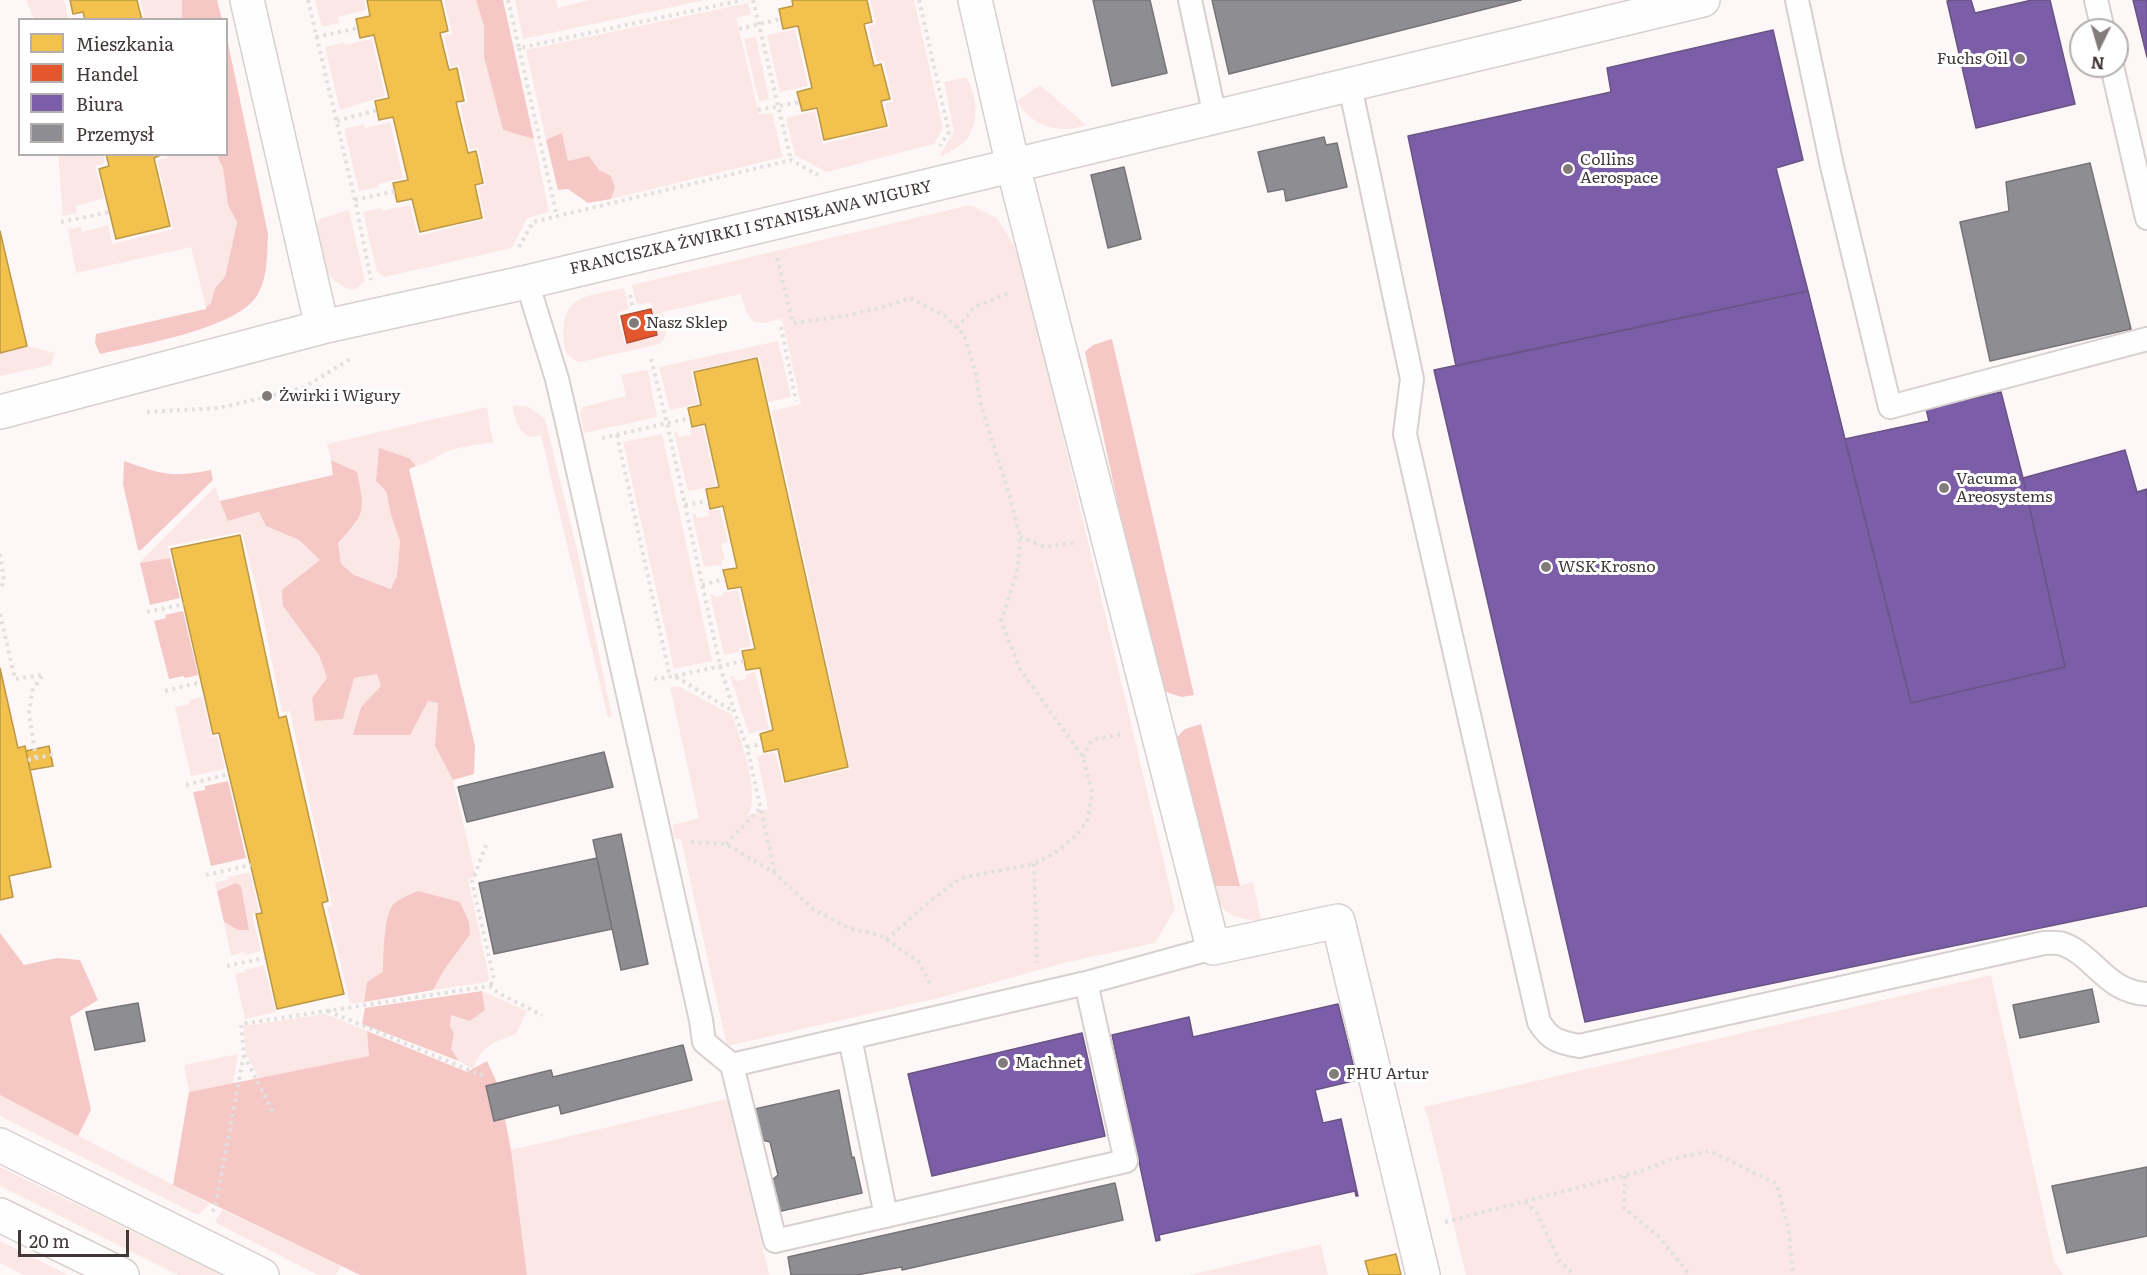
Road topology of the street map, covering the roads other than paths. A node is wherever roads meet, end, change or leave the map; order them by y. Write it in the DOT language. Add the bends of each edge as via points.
graph roads {
  1 [pos="247,0"];
  2 [pos="975,0"];
  3 [pos="1190,0"];
  4 [pos="1703,0"];
  5 [pos="1797,0"];
  6 [pos="2096,0"];
  7 [pos="2100,18"];
  8 [pos="2115,78"];
  9 [pos="1350,86"];
  10 [pos="1215,117"];
  11 [pos="1013,165"];
  12 [pos="2147,218"];
  13 [pos="527,282"];
  14 [pos="322,327"];
  15 [pos="2147,339"];
  16 [pos="0,412"];
  17 [pos="1214,948"];
  18 [pos="1086,983"];
  19 [pos="2147,994"];
  20 [pos="850,1038"];
  21 [pos="732,1065"];
  22 [pos="0,1145"];
  23 [pos="0,1215"];
  24 [pos="886,1216"];
  25 [pos="122,1275"];
  26 [pos="262,1275"];
  27 [pos="1423,1275"];
  1 -- 14 [label="street"];
  2 -- 11 [label="street"];
  3 -- 10 [label="lane"];
  4 -- 9 [label="street, FRANCISZKA ŻWIRKI I STANISŁAWA WIGURY"];
  5 -- 15 [label="lane" via="1890,407"];
  6 -- 7 [label="lane"];
  8 -- 12 [label="lane"];
  9 -- 10 [label="street, FRANCISZKA ŻWIRKI I STANISŁAWA WIGURY"];
  9 -- 19 [label="lane" via="1412,379 1405,434 1536,1010 1547,1035 1561,1043 1579,1046 2044,943 2060,943 2115,984"];
  10 -- 11 [label="street, FRANCISZKA ŻWIRKI I STANISŁAWA WIGURY"];
  11 -- 13 [label="street, FRANCISZKA ŻWIRKI I STANISŁAWA WIGURY"];
  11 -- 17 [label="street"];
  13 -- 14 [label="street, FRANCISZKA ŻWIRKI I STANISŁAWA WIGURY"];
  13 -- 21 [label="lane" via="572,444 704,1042"];
  14 -- 16 [label="street, FRANCISZKA ŻWIRKI I STANISŁAWA WIGURY"];
  17 -- 18 [label="lane"];
  17 -- 27 [label="street" via="1338,921"];
  18 -- 20 [label="lane"];
  18 -- 24 [label="lane" via="1126,1161"];
  20 -- 21 [label="lane"];
  20 -- 24 [label="lane"];
  21 -- 24 [label="lane" via="775,1241"];
  22 -- 26 [label="street"];
  23 -- 25 [label="street"];
}
